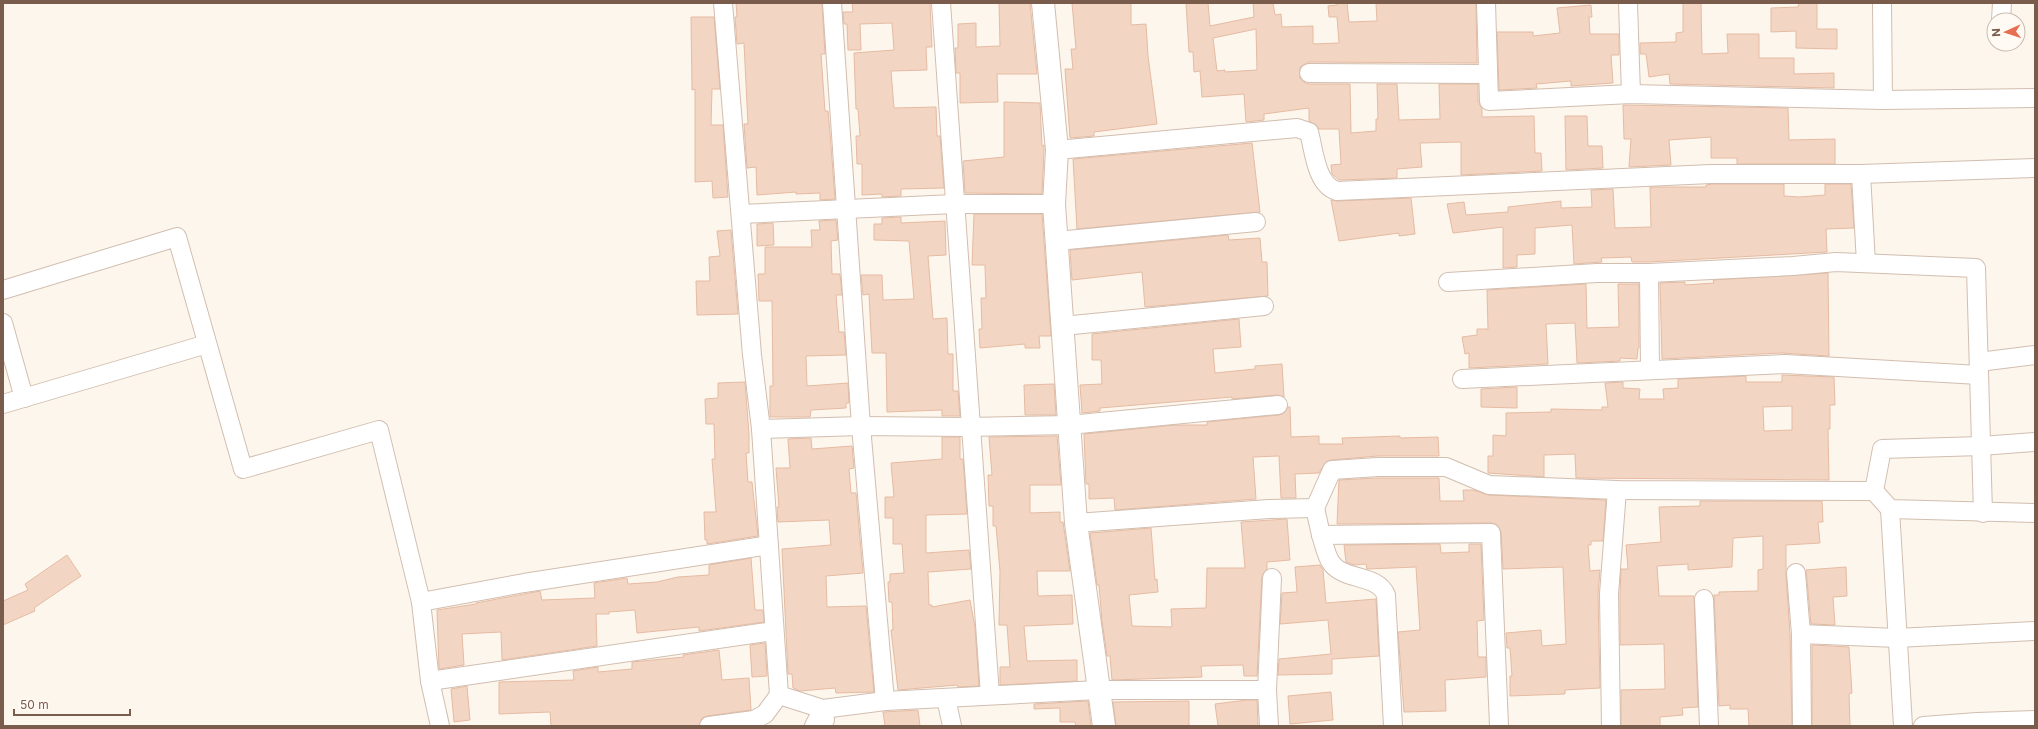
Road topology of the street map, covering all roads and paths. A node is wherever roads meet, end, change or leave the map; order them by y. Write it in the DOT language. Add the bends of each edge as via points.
graph roads {
  1 [pos="723,3"];
  2 [pos="832,3"];
  3 [pos="941,3"];
  4 [pos="1043,3"];
  5 [pos="1486,3"];
  6 [pos="1628,3"];
  7 [pos="1882,3"];
  8 [pos="1310,73"];
  9 [pos="1488,74"];
  10 [pos="1631,94"];
  11 [pos="2035,98"];
  12 [pos="1883,100"];
  13 [pos="1057,150"];
  14 [pos="2035,168"];
  15 [pos="1861,174"];
  16 [pos="954,204"];
  17 [pos="1054,204"];
  18 [pos="846,210"];
  19 [pos="741,214"];
  20 [pos="1256,222"];
  21 [pos="1057,241"];
  22 [pos="1866,264"];
  23 [pos="1650,273"];
  24 [pos="1448,282"];
  25 [pos="3,290"];
  26 [pos="1264,306"];
  27 [pos="3,323"];
  28 [pos="1063,326"];
  29 [pos="208,344"];
  30 [pos="2035,355"];
  31 [pos="1979,369"];
  32 [pos="1650,370"];
  33 [pos="1462,379"];
  34 [pos="24,398"];
  35 [pos="3,404"];
  36 [pos="1278,405"];
  37 [pos="1069,425"];
  38 [pos="861,426"];
  39 [pos="971,427"];
  40 [pos="761,429"];
  41 [pos="2035,442"];
  42 [pos="1981,446"];
  43 [pos="1617,490"];
  44 [pos="1874,491"];
  45 [pos="1315,508"];
  46 [pos="1890,509"];
  47 [pos="1983,513"];
  48 [pos="2035,513"];
  49 [pos="1076,523"];
  50 [pos="1321,534"];
  51 [pos="770,545"];
  52 [pos="1796,573"];
  53 [pos="1272,578"];
  54 [pos="1704,599"];
  55 [pos="421,602"];
  56 [pos="2035,630"];
  57 [pos="774,631"];
  58 [pos="1801,634"];
  59 [pos="1898,638"];
  60 [pos="430,681"];
  61 [pos="1098,690"];
  62 [pos="1267,690"];
  63 [pos="779,695"];
  64 [pos="990,695"];
  65 [pos="946,698"];
  66 [pos="885,701"];
  67 [pos="825,718"];
  68 [pos="2035,720"];
  69 [pos="440,726"];
  70 [pos="709,726"];
  71 [pos="814,726"];
  72 [pos="952,726"];
  73 [pos="1104,726"];
  74 [pos="1269,726"];
  75 [pos="1393,726"];
  76 [pos="1499,726"];
  77 [pos="1611,726"];
  78 [pos="1710,726"];
  79 [pos="1802,726"];
  80 [pos="1903,726"];
  81 [pos="1923,726"];
  1 -- 19 [label="street"];
  2 -- 18 [label="street"];
  3 -- 16 [label="street"];
  4 -- 13 [label="street"];
  5 -- 9 [label="street"];
  6 -- 10 [label="street"];
  7 -- 12 [label="street"];
  8 -- 9 [label="street"];
  9 -- 10 [label="street" via="1489,101"];
  10 -- 12 [label="street"];
  11 -- 12 [label="street"];
  13 -- 15 [label="street" via="1296,128 1309,132 1321,177 1330,189 1337,191 1711,174"];
  13 -- 17 [label="street"];
  14 -- 15 [label="street"];
  15 -- 22 [label="street"];
  16 -- 17 [label="street"];
  16 -- 18 [label="street"];
  16 -- 39 [label="street"];
  17 -- 21 [label="street"];
  18 -- 19 [label="street"];
  18 -- 38 [label="street"];
  19 -- 40 [label="street" via="752,355"];
  20 -- 21 [label="street"];
  21 -- 28 [label="street"];
  22 -- 23 [label="street" via="1836,262"];
  22 -- 31 [label="street" via="1976,268"];
  23 -- 24 [label="street" via="1597,273"];
  23 -- 32 [label="street"];
  25 -- 29 [label="street" via="177,237"];
  26 -- 28 [label="street"];
  27 -- 34 [label="street"];
  28 -- 37 [label="street"];
  29 -- 34 [label="street"];
  29 -- 55 [label="street" via="244,469 379,430"];
  30 -- 31 [label="street"];
  31 -- 32 [label="street" via="1785,364"];
  31 -- 42 [label="street"];
  32 -- 33 [label="street"];
  34 -- 35 [label="street"];
  36 -- 37 [label="street"];
  37 -- 39 [label="street"];
  37 -- 49 [label="street"];
  38 -- 39 [label="street"];
  38 -- 40 [label="street"];
  38 -- 66 [label="street"];
  39 -- 64 [label="street"];
  40 -- 51 [label="street"];
  41 -- 42 [label="street"];
  42 -- 44 [label="street" via="1882,449"];
  42 -- 47 [label="street"];
  43 -- 44 [label="street"];
  43 -- 45 [label="street" via="1488,484 1446,467 1378,467 1332,470"];
  43 -- 77 [label="street" via="1609,594"];
  44 -- 46 [label="street"];
  45 -- 49 [label="street"];
  45 -- 50 [label="street"];
  46 -- 47 [label="street"];
  46 -- 59 [label="street"];
  47 -- 48 [label="street"];
  49 -- 61 [label="street"];
  50 -- 75 [label="street" via="1331,563 1342,573 1378,585 1383,588 1386,595"];
  50 -- 76 [label="street" via="1491,533"];
  51 -- 55 [label="street" via="524,583"];
  51 -- 57 [label="street"];
  52 -- 58 [label="street"];
  53 -- 62 [label="street"];
  54 -- 78 [label="street"];
  55 -- 60 [label="street"];
  56 -- 59 [label="street"];
  57 -- 60 [label="street"];
  57 -- 63 [label="street"];
  58 -- 59 [label="street"];
  58 -- 79 [label="street"];
  59 -- 80 [label="street"];
  60 -- 69 [label="street"];
  61 -- 62 [label="street"];
  61 -- 64 [label="street"];
  61 -- 73 [label="street"];
  62 -- 74 [label="street"];
  63 -- 67 [label="street"];
  63 -- 70 [label="street" via="765,714 754,720"];
  64 -- 65 [label="street"];
  65 -- 66 [label="street"];
  65 -- 72 [label="street"];
  66 -- 67 [label="street"];
  67 -- 71 [label="street"];
  68 -- 81 [label="street"];
}
